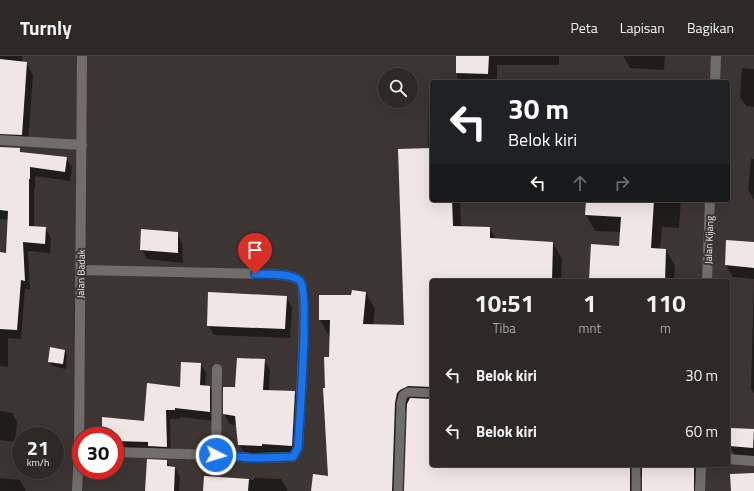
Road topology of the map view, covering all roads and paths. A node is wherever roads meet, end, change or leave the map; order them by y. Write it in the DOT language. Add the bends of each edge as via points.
graph roads {
  1 [pos="82,56"];
  2 [pos="716,56"];
  3 [pos="715,80"];
  4 [pos="0,140"];
  5 [pos="82,145"];
  6 [pos="710,202"];
  7 [pos="81,270"];
  8 [pos="707,279"];
  9 [pos="217,370"];
  10 [pos="430,393"];
  11 [pos="80,427"];
  12 [pos="124,452"];
  13 [pos="216,455"];
  14 [pos="730,458"];
  15 [pos="754,461"];
  16 [pos="636,467"];
  17 [pos="701,467"];
  18 [pos="78,479"];
  19 [pos="77,491"];
  20 [pos="398,491"];
  21 [pos="636,491"];
  22 [pos="700,491"];
  1 -- 5 [label="street, Jalan Badak"];
  2 -- 3 [label="street"];
  4 -- 5 [label="street"];
  5 -- 7 [label="street, Jalan Badak"];
  6 -- 8 [label="street, Jalan Kijang"];
  7 -- 11 [label="street, Jalan Badak"];
  7 -- 13 [label="street" via="271,274 300,281 304,296 304,334 296,453 293,457 281,458"];
  9 -- 13 [label="street"];
  10 -- 20 [label="lane" via="408,392 403,395 400,403"];
  12 -- 13 [label="street"];
  14 -- 15 [label="street"];
  16 -- 21 [label="lane"];
  17 -- 22 [label="street"];
  18 -- 19 [label="street, Jalan Badak"];
}
